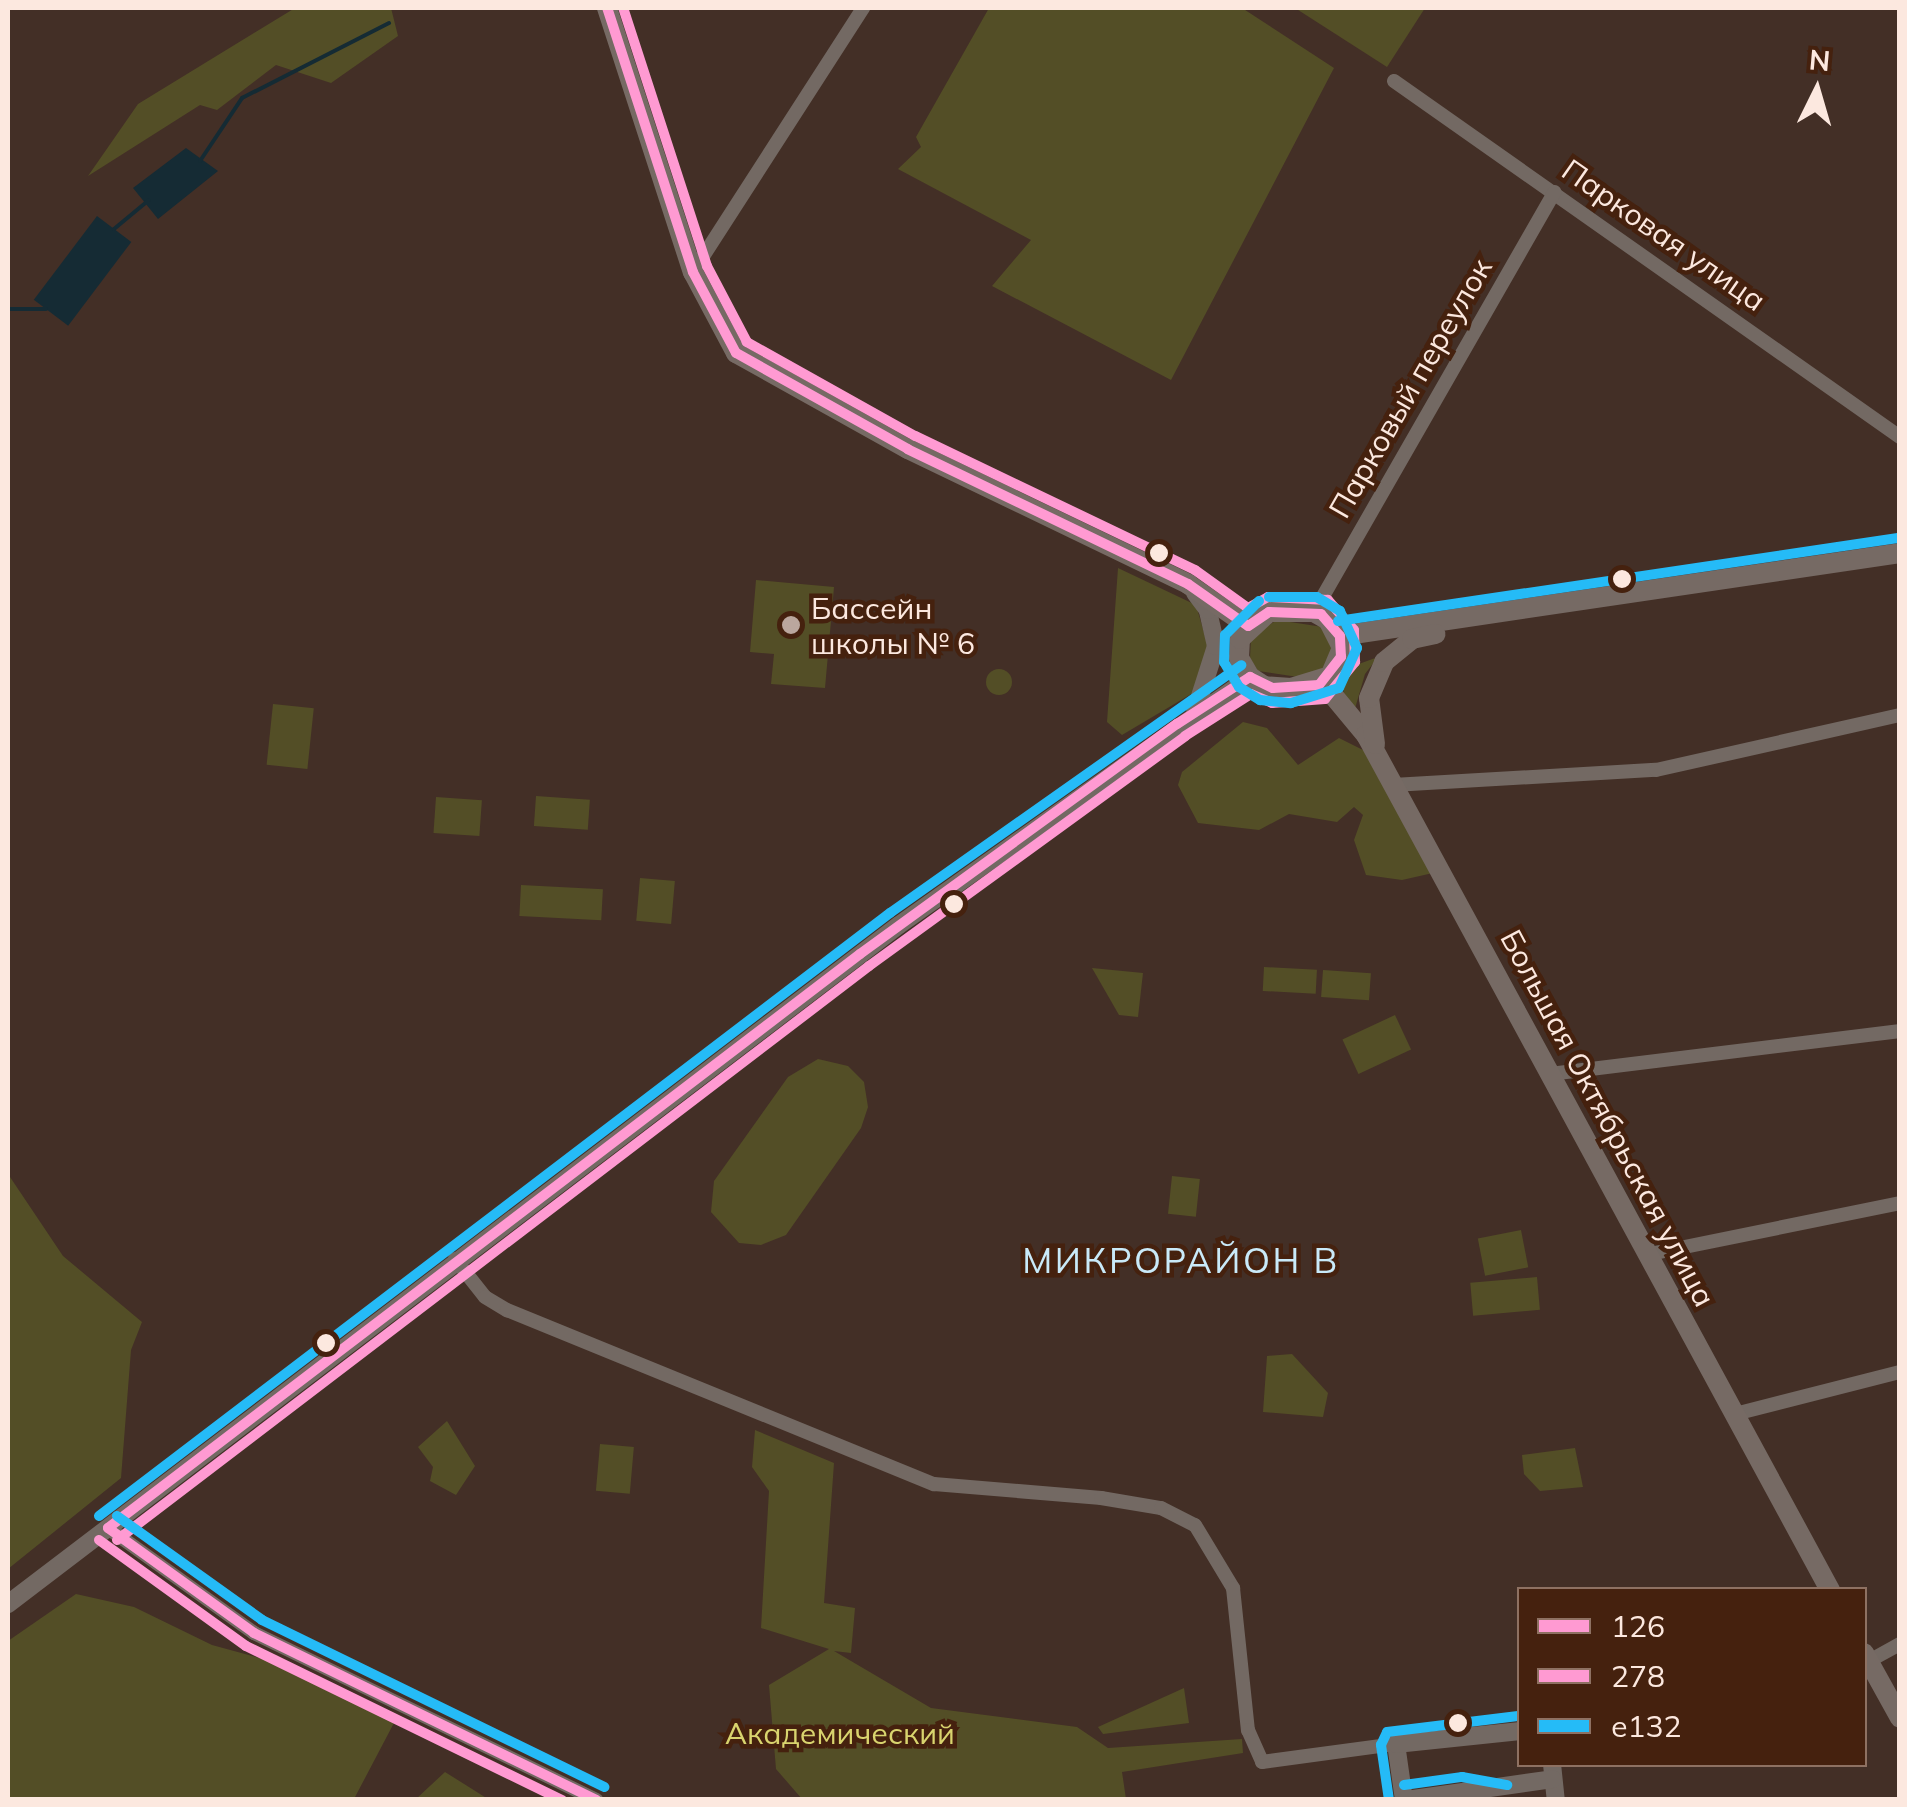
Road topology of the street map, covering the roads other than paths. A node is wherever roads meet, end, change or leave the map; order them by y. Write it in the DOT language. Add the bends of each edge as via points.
graph roads {
  1 [pos="607,8"];
  2 [pos="862,8"];
  3 [pos="1394,81"];
  4 [pos="1555,192"];
  5 [pos="693,272"];
  6 [pos="1900,436"];
  7 [pos="1900,553"];
  8 [pos="1188,584"];
  9 [pos="1314,612"];
  10 [pos="1483,615"];
  11 [pos="1248,626"];
  12 [pos="1340,636"];
  13 [pos="1250,676"];
  14 [pos="1322,682"];
  15 [pos="1194,713"];
  16 [pos="1900,715"];
  17 [pos="1377,756"];
  18 [pos="1393,785"];
  19 [pos="1900,1031"];
  20 [pos="1550,1074"];
  21 [pos="1900,1203"];
  22 [pos="1650,1254"];
  23 [pos="455,1259"];
  24 [pos="1900,1372"];
  25 [pos="1735,1414"];
  26 [pos="108,1528"];
  27 [pos="1828,1587"];
  28 [pos="8,1604"];
  29 [pos="1900,1644"];
  30 [pos="1867,1657"];
  31 [pos="1900,1718"];
  32 [pos="1517,1730"];
  33 [pos="1396,1744"];
  34 [pos="1552,1771"];
  35 [pos="597,1800"];
  36 [pos="1405,1800"];
  37 [pos="1556,1800"];
  1 -- 5 [label="main road"];
  2 -- 5 [label="street"];
  3 -- 4 [label="street, Парковая улица"];
  4 -- 6 [label="street, Парковая улица"];
  4 -- 9 [label="street, Парковый переулок"];
  5 -- 8 [label="main road" via="736,353 768,376"];
  7 -- 10 [label="main road"];
  8 -- 11 [label="main road"];
  8 -- 15 [label="street" via="1208,610 1216,646"];
  9 -- 11 [label="main road" via="1268,612"];
  9 -- 12 [label="main road"];
  10 -- 12 [label="main road"];
  10 -- 17 [label="main road" via="1468,626 1412,638 1384,662 1369,698"];
  11 -- 13 [label="main road" via="1239,647"];
  12 -- 14 [label="main road" via="1338,664"];
  13 -- 14 [label="main road" via="1273,688"];
  13 -- 15 [label="street"];
  14 -- 17 [label="main road, Большая Октябрьская улица"];
  15 -- 23 [label="street"];
  16 -- 18 [label="street" via="1656,770"];
  17 -- 18 [label="main road, Большая Октябрьская улица"];
  18 -- 20 [label="main road, Большая Октябрьская улица"];
  19 -- 20 [label="street"];
  20 -- 22 [label="main road, Большая Октябрьская улица"];
  21 -- 22 [label="street"];
  22 -- 25 [label="main road, Большая Октябрьская улица"];
  23 -- 26 [label="street"];
  23 -- 33 [label="street" via="485,1297 506,1310 934,1484 1101,1498 1162,1508 1196,1525 1234,1588 1248,1730 1262,1762"];
  24 -- 25 [label="street"];
  25 -- 27 [label="main road, Большая Октябрьская улица"];
  26 -- 28 [label="street"];
  26 -- 35 [label="street" via="254,1633"];
  29 -- 30 [label="street"];
  30 -- 31 [label="main road"];
  32 -- 33 [label="street"];
  33 -- 36 [label="street"];
  34 -- 36 [label="street"];
  34 -- 37 [label="street"];
}
